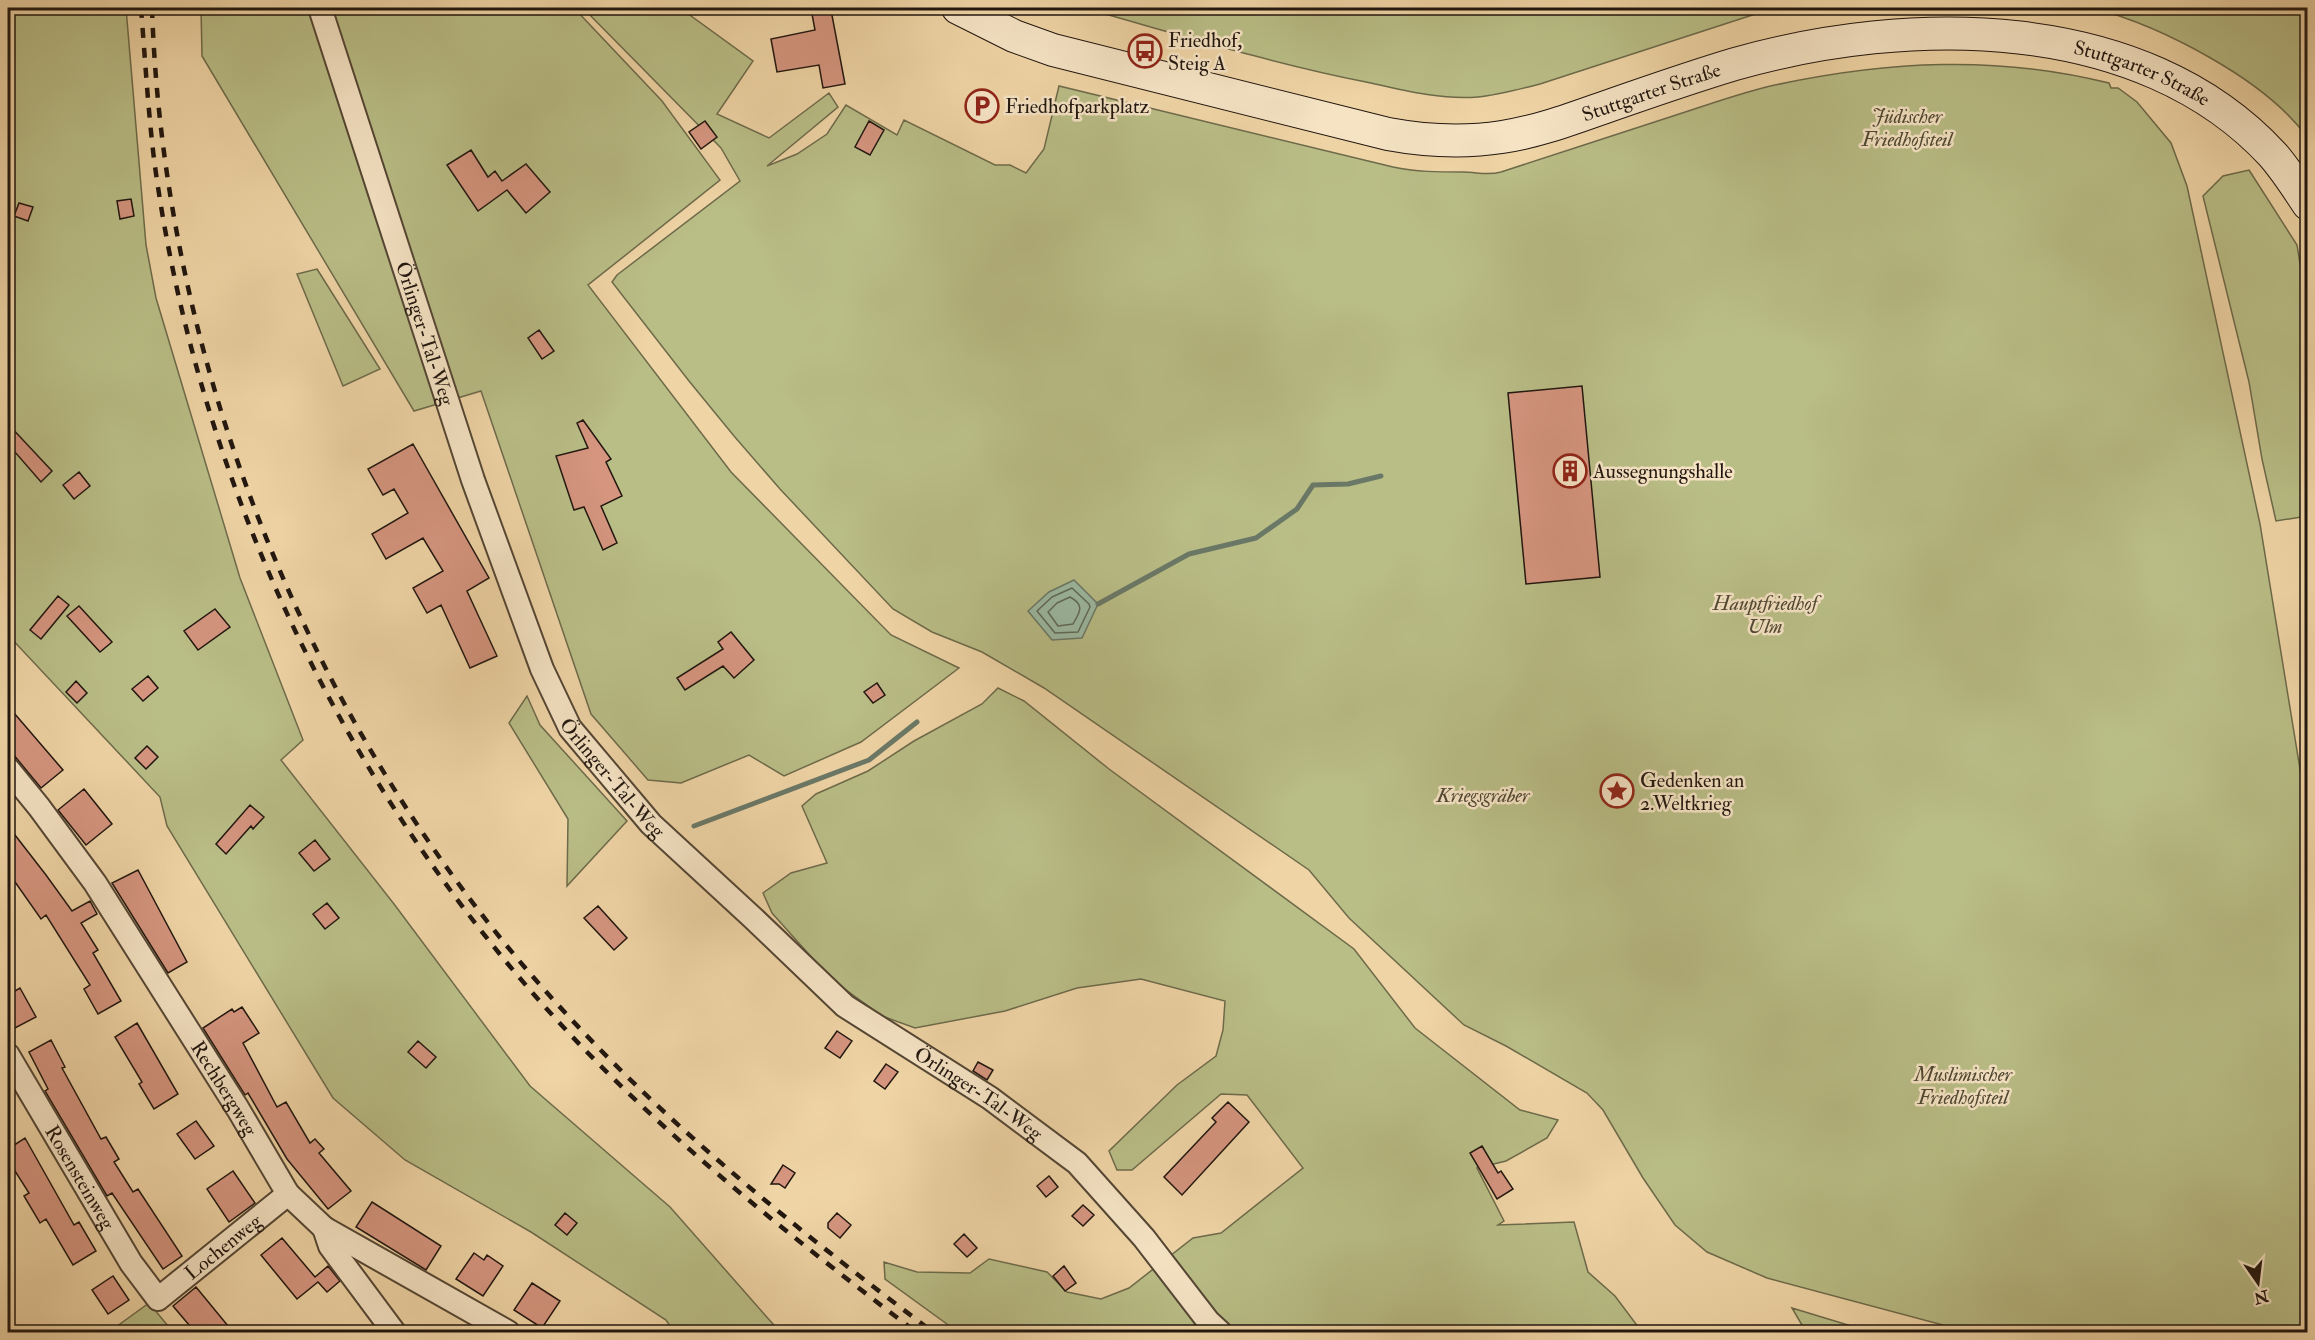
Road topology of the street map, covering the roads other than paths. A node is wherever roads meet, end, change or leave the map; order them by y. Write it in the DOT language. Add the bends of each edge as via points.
graph roads {
  1 [pos="320,8"];
  2 [pos="958,8"];
  3 [pos="1005,20"];
  4 [pos="2307,204"];
  5 [pos="8,769"];
  6 [pos="8,1055"];
  7 [pos="288,1194"];
  8 [pos="324,1228"];
  9 [pos="158,1299"];
  10 [pos="394,1332"];
  11 [pos="508,1332"];
  12 [pos="1220,1332"];
  1 -- 12 [label="street, Örlinger-Tal-Weg" via="473,480 542,669 570,728 651,824 845,1006 990,1098 1077,1163"];
  2 -- 3 [label="main road, Stuttgarter Straße"];
  3 -- 4 [label="main road, Stuttgarter Straße" via="1062,53 1368,129 1447,141 1503,137 1542,128 1714,71 1820,45 1926,35 2038,40 2135,64 2200,96 2262,144"];
  5 -- 7 [label="street, Rechbergweg" via="95,883"];
  6 -- 9 [label="street, Rosensteinweg" via="131,1263"];
  7 -- 8 [label="street, Rechbergweg"];
  7 -- 9 [label="street, Lochenweg"];
  8 -- 10 [label="street" via="330,1246"];
  8 -- 11 [label="street, Rechbergweg"];
}
